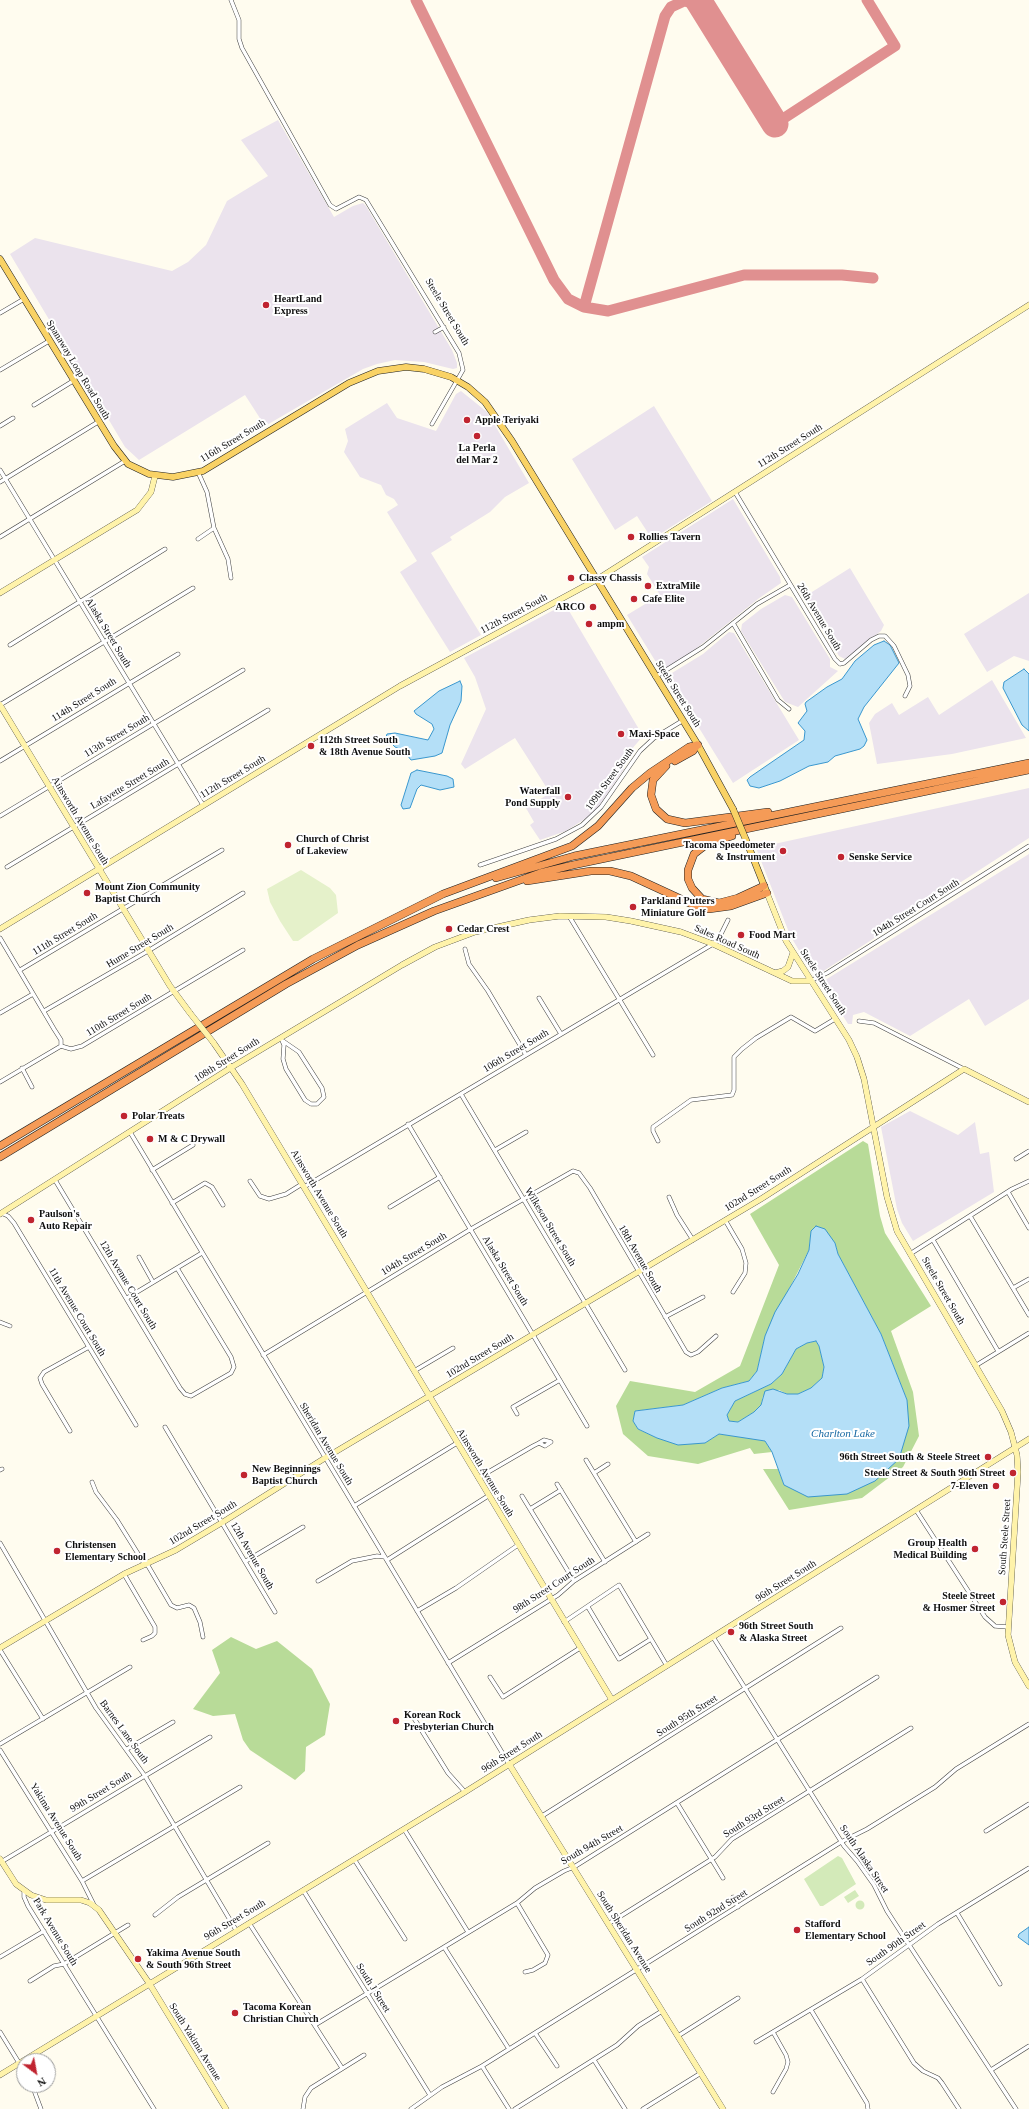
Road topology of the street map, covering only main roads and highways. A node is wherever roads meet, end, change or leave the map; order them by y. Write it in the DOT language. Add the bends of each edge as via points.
graph roads {
  1 [pos="0,259"];
  2 [pos="457,380"];
  3 [pos="155,476"];
  4 [pos="698,745"];
  5 [pos="1029,762"];
  6 [pos="1024,770"];
  7 [pos="796,810"];
  8 [pos="800,818"];
  9 [pos="499,887"];
  10 [pos="765,890"];
  11 [pos="408,912"];
  12 [pos="0,1146"];
  13 [pos="0,1157"];
  1 -- 3 [label="main road, Spanaway Loop Road South" via="98,422 125,461"];
  2 -- 3 [label="main road, 116th Street South" via="442,373 419,368 389,369 372,373 343,386 198,472 173,478"];
  2 -- 4 [label="main road, Steele Street South" via="478,394 494,412"];
  4 -- 7 [label="highway" via="691,753 665,767 653,780 651,799 664,818 685,823"];
  4 -- 10 [label="main road, Steele Street South, bridge" via="733,809"];
  4 -- 11 [label="highway" via="689,747 650,773 598,826 572,846 443,894"];
  5 -- 6 [label="highway"];
  6 -- 7 [label="highway"];
  6 -- 8 [label="highway"];
  7 -- 11 [label="highway" via="574,856 497,878"];
  8 -- 9 [label="highway" via="573,865"];
  8 -- 10 [label="highway" via="707,844 694,854 689,866 688,880 692,888 698,896 710,902 727,902"];
  9 -- 10 [label="highway" via="553,876 599,871 631,876 703,908 724,907"];
  9 -- 13 [label="highway" via="390,930 286,984"];
  11 -- 12 [label="highway" via="298,967"];
}
